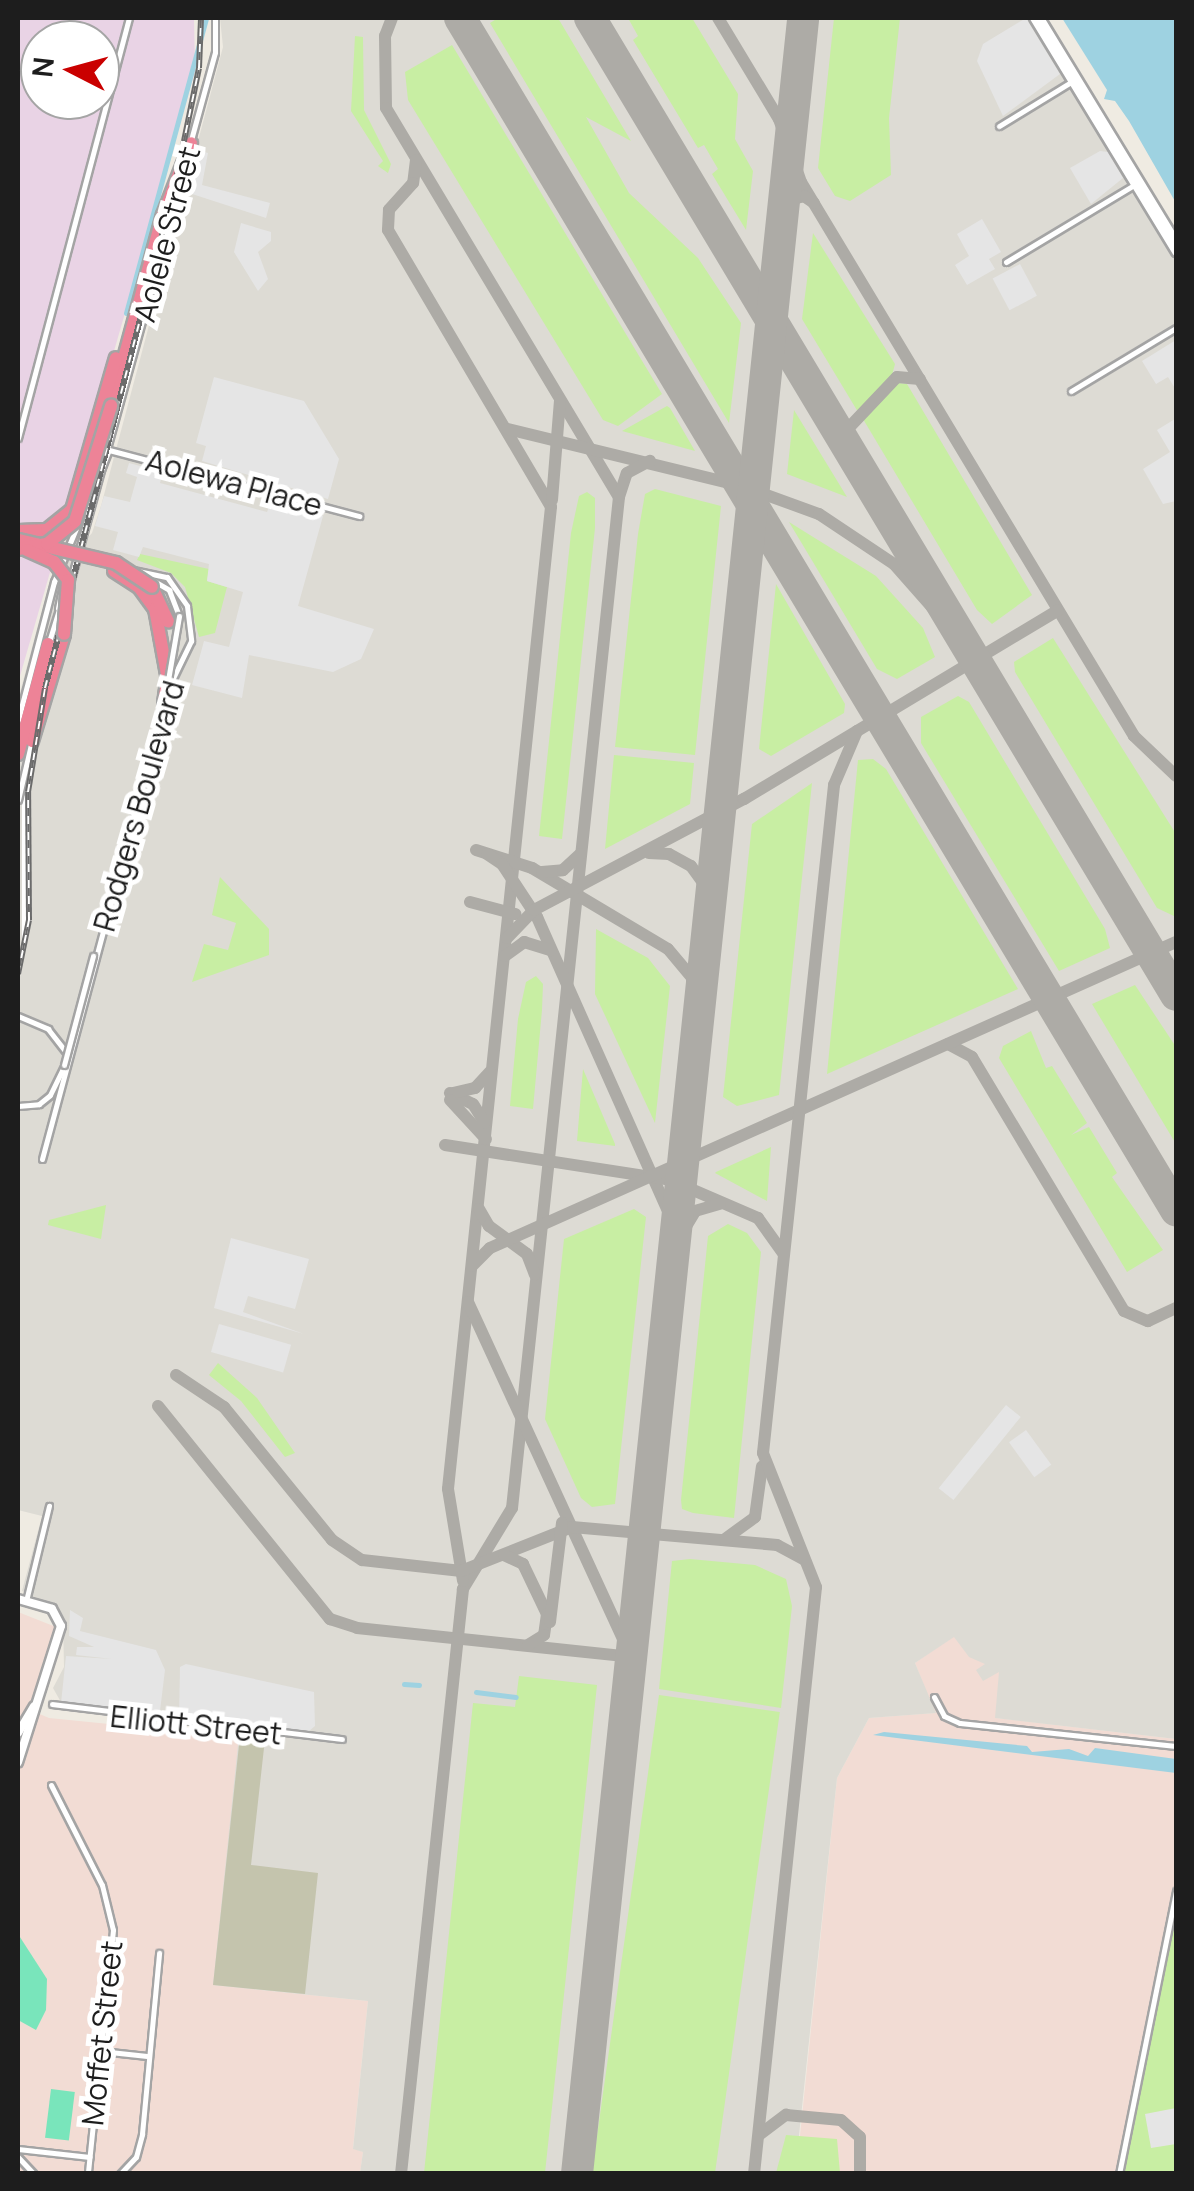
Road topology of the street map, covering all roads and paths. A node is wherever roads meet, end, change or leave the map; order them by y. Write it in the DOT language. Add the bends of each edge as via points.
graph roads {
  1 [pos="129,18"];
  2 [pos="216,18"];
  3 [pos="1037,18"];
  4 [pos="1076,79"];
  5 [pos="999,126"];
  6 [pos="191,143"];
  7 [pos="1138,182"];
  8 [pos="1176,242"];
  9 [pos="1176,252"];
  10 [pos="1006,262"];
  11 [pos="1176,328"];
  12 [pos="1070,392"];
  13 [pos="18,438"];
  14 [pos="109,450"];
  15 [pos="359,516"];
  16 [pos="88,535"];
  17 [pos="18,541"];
  18 [pos="65,553"];
  19 [pos="81,556"];
  20 [pos="103,562"];
  21 [pos="132,570"];
  22 [pos="54,582"];
  23 [pos="57,613"];
  24 [pos="48,644"];
  25 [pos="168,680"];
  26 [pos="164,702"];
  27 [pos="21,724"];
  28 [pos="32,741"];
  29 [pos="18,754"];
  30 [pos="18,782"];
  31 [pos="18,796"];
  32 [pos="18,1016"];
  33 [pos="68,1059"];
  34 [pos="18,1106"];
  35 [pos="42,1159"];
  36 [pos="49,1506"];
  37 [pos="22,1600"];
  38 [pos="934,1696"];
  39 [pos="40,1698"];
  40 [pos="52,1704"];
  41 [pos="18,1734"];
  42 [pos="342,1739"];
  43 [pos="1176,1746"];
  44 [pos="18,1762"];
  45 [pos="51,1785"];
  46 [pos="1176,1891"];
  47 [pos="159,1953"];
  48 [pos="101,2052"];
  49 [pos="147,2056"];
  50 [pos="18,2149"];
  51 [pos="18,2157"];
  52 [pos="90,2157"];
  53 [pos="34,2174"];
  54 [pos="88,2174"];
  55 [pos="120,2174"];
  56 [pos="1119,2174"];
  1 -- 13 [label="street"];
  2 -- 6 [label="street, Aolele Street" via="215,52"];
  3 -- 4 [label="street"];
  4 -- 5 [label="street"];
  4 -- 7 [label="street"];
  6 -- 14 [label="street, Aolele Street"];
  6 -- 17 [label="highway, bridge" via="75,521 54,540"];
  7 -- 8 [label="street"];
  7 -- 9 [label="street"];
  7 -- 10 [label="street"];
  11 -- 12 [label="street"];
  14 -- 15 [label="street, Aolewa Place"];
  14 -- 16 [label="street, Aolele Street"];
  14 -- 18 [label="street, Aolele Street"];
  16 -- 19 [label="street, Aolele Street"];
  16 -- 20 [label="street"];
  17 -- 18 [label="street, Rodgers Boulevard"];
  17 -- 22 [label="street" via="48,562"];
  17 -- 25 [label="highway, bridge" via="114,571 140,587 158,618"];
  17 -- 26 [label="highway, bridge" via="123,566 161,601 170,639"];
  17 -- 28 [label="highway, bridge" via="54,562 68,580 64,634"];
  18 -- 19 [label="street, Rodgers Boulevard"];
  18 -- 22 [label="street, Aolele Street"];
  18 -- 23 [label="street" via="69,565"];
  19 -- 20 [label="street, Rodgers Boulevard"];
  19 -- 23 [label="street, Aolele Street"];
  20 -- 21 [label="street, Rodgers Boulevard"];
  21 -- 25 [label="street, bridge" via="164,584 179,616"];
  21 -- 26 [label="street, Rodgers Boulevard" via="171,580 190,614 189,649"];
  22 -- 27 [label="street, Aolele Street"];
  23 -- 24 [label="street, Aolele Street"];
  24 -- 27 [label="highway"];
  24 -- 28 [label="street, Aolele Street"];
  25 -- 34 [label="street, bridge" via="60,1080 40,1104"];
  26 -- 33 [label="street, Rodgers Boulevard"];
  27 -- 29 [label="highway"];
  28 -- 31 [label="street, Aolele Street"];
  30 -- 31 [label="street"];
  32 -- 33 [label="street" via="54,1034"];
  33 -- 35 [label="street, Rodgers Boulevard"];
  36 -- 37 [label="street"];
  37 -- 39 [label="street" via="52,1609 60,1622"];
  38 -- 43 [label="street" via="942,1714 960,1723"];
  39 -- 41 [label="street"];
  39 -- 44 [label="street"];
  40 -- 42 [label="street, Elliott Street"];
  45 -- 48 [label="street, Moffet Street" via="110,1908"];
  46 -- 56 [label="street"];
  47 -- 49 [label="street"];
  48 -- 49 [label="street"];
  48 -- 52 [label="street, Moffet Street"];
  49 -- 55 [label="street" via="142,2134 136,2157"];
  50 -- 52 [label="street"];
  51 -- 53 [label="street"];
  52 -- 54 [label="street, Moffet Street"];
}
